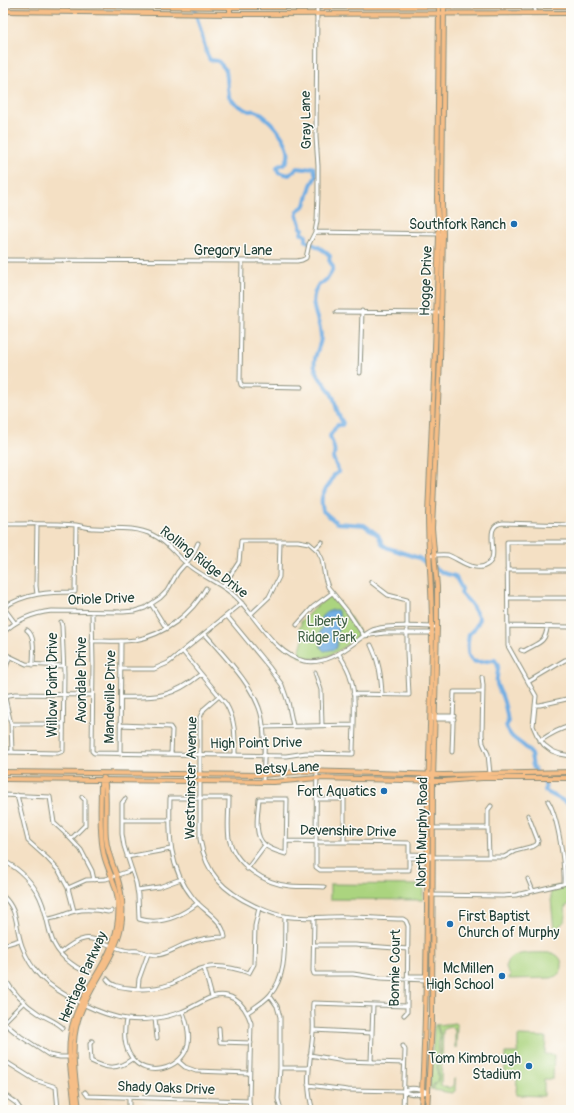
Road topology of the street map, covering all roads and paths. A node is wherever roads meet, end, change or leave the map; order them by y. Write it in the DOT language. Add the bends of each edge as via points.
graph roads {
  1 [pos="3,4"];
  2 [pos="140,4"];
  3 [pos="230,5"];
  4 [pos="535,5"];
  5 [pos="571,6"];
  6 [pos="317,7"];
  7 [pos="439,7"];
  8 [pos="444,7"];
  9 [pos="3,11"];
  10 [pos="140,12"];
  11 [pos="535,13"];
  12 [pos="571,13"];
  13 [pos="230,14"];
  14 [pos="317,14"];
  15 [pos="442,14"];
  16 [pos="315,232"];
  17 [pos="441,234"];
  18 [pos="3,260"];
  19 [pos="242,261"];
  20 [pos="362,311"];
  21 [pos="336,312"];
  22 [pos="439,313"];
  23 [pos="360,373"];
  24 [pos="302,387"];
  25 [pos="3,524"];
  26 [pos="36,524"];
  27 [pos="76,525"];
  28 [pos="571,525"];
  29 [pos="280,541"];
  30 [pos="322,542"];
  31 [pos="571,542"];
  32 [pos="198,543"];
  33 [pos="316,548"];
  34 [pos="431,557"];
  35 [pos="186,563"];
  36 [pos="507,570"];
  37 [pos="571,570"];
  38 [pos="433,572"];
  39 [pos="371,582"];
  40 [pos="223,586"];
  41 [pos="206,588"];
  42 [pos="332,593"];
  43 [pos="37,594"];
  44 [pos="508,598"];
  45 [pos="571,598"];
  46 [pos="151,604"];
  47 [pos="242,604"];
  48 [pos="3,607"];
  49 [pos="92,612"];
  50 [pos="251,614"];
  51 [pos="227,616"];
  52 [pos="61,622"];
  53 [pos="15,623"];
  54 [pos="297,625"];
  55 [pos="508,626"];
  56 [pos="407,627"];
  57 [pos="432,627"];
  58 [pos="438,627"];
  59 [pos="547,627"];
  60 [pos="571,627"];
  61 [pos="166,628"];
  62 [pos="27,630"];
  63 [pos="3,633"];
  64 [pos="407,633"];
  65 [pos="432,633"];
  66 [pos="437,633"];
  67 [pos="205,634"];
  68 [pos="364,636"];
  69 [pos="92,641"];
  70 [pos="122,641"];
  71 [pos="371,645"];
  72 [pos="521,650"];
  73 [pos="183,652"];
  74 [pos="3,653"];
  75 [pos="339,654"];
  76 [pos="10,657"];
  77 [pos="571,659"];
  78 [pos="33,665"];
  79 [pos="64,666"];
  80 [pos="121,669"];
  81 [pos="315,672"];
  82 [pos="201,674"];
  83 [pos="482,677"];
  84 [pos="3,678"];
  85 [pos="528,682"];
  86 [pos="3,689"];
  87 [pos="483,692"];
  88 [pos="64,694"];
  89 [pos="353,694"];
  90 [pos="382,694"];
  91 [pos="92,695"];
  92 [pos="4,696"];
  93 [pos="219,696"];
  94 [pos="121,697"];
  95 [pos="571,698"];
  96 [pos="535,705"];
  97 [pos="433,718"];
  98 [pos="454,718"];
  99 [pos="11,724"];
  100 [pos="63,724"];
  101 [pos="322,725"];
  102 [pos="353,725"];
  103 [pos="120,726"];
  104 [pos="293,726"];
  105 [pos="571,726"];
  106 [pos="263,727"];
  107 [pos="540,741"];
  108 [pos="92,748"];
  109 [pos="3,752"];
  110 [pos="12,752"];
  111 [pos="452,752"];
  112 [pos="120,754"];
  113 [pos="171,754"];
  114 [pos="200,755"];
  115 [pos="235,755"];
  116 [pos="264,756"];
  117 [pos="571,756"];
  118 [pos="317,771"];
  119 [pos="3,772"];
  120 [pos="571,772"];
  121 [pos="357,773"];
  122 [pos="490,773"];
  123 [pos="104,774"];
  124 [pos="146,774"];
  125 [pos="394,774"];
  126 [pos="431,774"];
  127 [pos="200,775"];
  128 [pos="263,776"];
  129 [pos="317,778"];
  130 [pos="490,778"];
  131 [pos="571,778"];
  132 [pos="3,779"];
  133 [pos="357,779"];
  134 [pos="103,780"];
  135 [pos="146,780"];
  136 [pos="394,780"];
  137 [pos="200,781"];
  138 [pos="431,781"];
  139 [pos="263,782"];
  140 [pos="3,795"];
  141 [pos="17,795"];
  142 [pos="82,797"];
  143 [pos="125,799"];
  144 [pos="200,799"];
  145 [pos="316,799"];
  146 [pos="548,801"];
  147 [pos="491,806"];
  148 [pos="528,815"];
  149 [pos="122,820"];
  150 [pos="170,820"];
  151 [pos="433,828"];
  152 [pos="488,828"];
  153 [pos="71,839"];
  154 [pos="287,841"];
  155 [pos="344,841"];
  156 [pos="316,842"];
  157 [pos="265,845"];
  158 [pos="171,849"];
  159 [pos="410,856"];
  160 [pos="127,857"];
  161 [pos="430,857"];
  162 [pos="489,857"];
  163 [pos="3,861"];
  164 [pos="247,868"];
  165 [pos="132,870"];
  166 [pos="114,877"];
  167 [pos="181,879"];
  168 [pos="528,879"];
  169 [pos="94,880"];
  170 [pos="571,882"];
  171 [pos="564,883"];
  172 [pos="324,886"];
  173 [pos="68,888"];
  174 [pos="137,890"];
  175 [pos="534,891"];
  176 [pos="427,895"];
  177 [pos="432,895"];
  178 [pos="3,896"];
  179 [pos="198,903"];
  180 [pos="259,908"];
  181 [pos="74,911"];
  182 [pos="111,911"];
  183 [pos="285,916"];
  184 [pos="314,917"];
  185 [pos="48,919"];
  186 [pos="406,921"];
  187 [pos="20,940"];
  188 [pos="3,945"];
  189 [pos="314,945"];
  190 [pos="113,946"];
  191 [pos="408,950"];
  192 [pos="60,953"];
  193 [pos="148,954"];
  194 [pos="204,968"];
  195 [pos="89,971"];
  196 [pos="3,976"];
  197 [pos="407,978"];
  198 [pos="426,978"];
  199 [pos="107,979"];
  200 [pos="138,989"];
  201 [pos="270,996"];
  202 [pos="212,997"];
  203 [pos="24,1002"];
  204 [pos="83,1003"];
  205 [pos="373,1005"];
  206 [pos="407,1006"];
  207 [pos="183,1012"];
  208 [pos="248,1012"];
  209 [pos="404,1016"];
  210 [pos="155,1018"];
  211 [pos="126,1019"];
  212 [pos="3,1023"];
  213 [pos="63,1028"];
  214 [pos="219,1028"];
  215 [pos="313,1030"];
  216 [pos="372,1033"];
  217 [pos="157,1038"];
  218 [pos="92,1040"];
  219 [pos="251,1043"];
  220 [pos="403,1046"];
  221 [pos="310,1055"];
  222 [pos="72,1057"];
  223 [pos="132,1059"];
  224 [pos="3,1060"];
  225 [pos="178,1062"];
  226 [pos="371,1062"];
  227 [pos="404,1063"];
  228 [pos="280,1068"];
  229 [pos="308,1068"];
  230 [pos="249,1073"];
  231 [pos="308,1085"];
  232 [pos="403,1091"];
  233 [pos="422,1091"];
  234 [pos="84,1092"];
  235 [pos="428,1092"];
  236 [pos="3,1094"];
  237 [pos="129,1098"];
  238 [pos="248,1102"];
  239 [pos="21,1110"];
  240 [pos="58,1110"];
  241 [pos="75,1110"];
  242 [pos="79,1110"];
  243 [pos="129,1110"];
  244 [pos="250,1110"];
  245 [pos="281,1110"];
  246 [pos="313,1110"];
  247 [pos="403,1110"];
  248 [pos="421,1110"];
  249 [pos="427,1110"];
  1 -- 2 [label="main road"];
  2 -- 3 [label="main road"];
  2 -- 10 [label="street"];
  3 -- 6 [label="main road"];
  3 -- 13 [label="main road"];
  4 -- 5 [label="main road"];
  4 -- 8 [label="main road"];
  4 -- 11 [label="street"];
  6 -- 7 [label="main road"];
  6 -- 14 [label="street, Gray Lane"];
  7 -- 8 [label="main road"];
  7 -- 15 [label="main road, Hogge Drive"];
  8 -- 15 [label="main road, Hogge Drive"];
  9 -- 10 [label="main road"];
  10 -- 13 [label="main road"];
  11 -- 12 [label="main road"];
  11 -- 15 [label="main road"];
  13 -- 14 [label="main road"];
  14 -- 15 [label="main road"];
  14 -- 16 [label="street, Gray Lane" via="318,194"];
  15 -- 17 [label="main road, Hogge Drive" via="438,194"];
  16 -- 17 [label="street"];
  16 -- 19 [label="street, Gregory Lane" via="307,256 302,260"];
  17 -- 22 [label="main road, Hogge Drive"];
  18 -- 19 [label="street, Gregory Lane"];
  19 -- 24 [label="street" via="241,385"];
  20 -- 21 [label="street"];
  20 -- 22 [label="street"];
  20 -- 23 [label="street"];
  22 -- 34 [label="main road, Hogge Drive" via="428,521"];
  25 -- 26 [label="street, Rolling Ridge Drive"];
  26 -- 27 [label="street, Rolling Ridge Drive"];
  26 -- 43 [label="street"];
  27 -- 35 [label="street, Rolling Ridge Drive" via="128,528 147,532 169,545"];
  27 -- 43 [label="street" via="75,592"];
  28 -- 34 [label="street" via="498,524 492,532 492,559 484,566 467,565 447,555"];
  29 -- 33 [label="street" via="302,541"];
  29 -- 40 [label="street" via="240,541 239,562"];
  29 -- 50 [label="street" via="279,577 269,597"];
  30 -- 33 [label="street"];
  31 -- 36 [label="street" via="507,542"];
  32 -- 35 [label="street, Oriole Drive"];
  33 -- 42 [label="street" via="321,556 325,578"];
  34 -- 38 [label="main road, North Murphy Road"];
  34 -- 38 [label="main road, North Murphy Road" via="435,561"];
  35 -- 40 [label="street, Rolling Ridge Drive"];
  35 -- 46 [label="street, Oriole Drive" via="167,591"];
  36 -- 37 [label="street"];
  36 -- 44 [label="street"];
  38 -- 57 [label="main road, North Murphy Road"];
  38 -- 58 [label="main road, North Murphy Road"];
  39 -- 56 [label="street" via="388,595 407,600"];
  40 -- 47 [label="street, Rolling Ridge Drive"];
  41 -- 61 [label="street" via="191,609"];
  42 -- 54 [label="street" via="312,607"];
  42 -- 68 [label="street"];
  43 -- 48 [label="street"];
  44 -- 45 [label="street"];
  44 -- 55 [label="street"];
  46 -- 49 [label="street, Oriole Drive" via="129,612"];
  46 -- 61 [label="street"];
  47 -- 50 [label="street, Rolling Ridge Drive"];
  47 -- 51 [label="street"];
  48 -- 53 [label="street"];
  49 -- 53 [label="street, Oriole Drive" via="47,612"];
  49 -- 69 [label="street, Avondale Drive"];
  50 -- 75 [label="street, Rolling Ridge Drive" via="279,648 292,657 319,661"];
  51 -- 67 [label="street"];
  51 -- 104 [label="street" via="282,685"];
  52 -- 79 [label="street, Willow Point Drive"];
  53 -- 63 [label="street, Oriole Drive"];
  55 -- 59 [label="street"];
  55 -- 85 [label="street" via="508,646"];
  56 -- 57 [label="street, Rolling Ridge Drive"];
  56 -- 64 [label="street"];
  56 -- 68 [label="street, Rolling Ridge Drive" via="377,628"];
  57 -- 58 [label="street, Rolling Ridge Drive"];
  57 -- 65 [label="main road, North Murphy Road"];
  58 -- 66 [label="main road, North Murphy Road"];
  59 -- 60 [label="street"];
  59 -- 72 [label="street" via="544,639 524,651"];
  61 -- 70 [label="street" via="147,637"];
  62 -- 78 [label="street" via="33,643"];
  64 -- 65 [label="street, Rolling Ridge Drive"];
  64 -- 68 [label="street, Rolling Ridge Drive"];
  64 -- 90 [label="street" via="409,695"];
  65 -- 66 [label="street, Rolling Ridge Drive"];
  65 -- 97 [label="main road, North Murphy Road"];
  66 -- 97 [label="main road, North Murphy Road"];
  67 -- 73 [label="street"];
  67 -- 106 [label="street" via="251,690 262,715"];
  68 -- 75 [label="street, Rolling Ridge Drive"];
  69 -- 70 [label="street"];
  69 -- 91 [label="street, Avondale Drive"];
  70 -- 80 [label="street, Mandeville Drive"];
  71 -- 90 [label="street" via="380,667"];
  73 -- 80 [label="street" via="171,662 157,668"];
  73 -- 82 [label="street"];
  74 -- 76 [label="street"];
  75 -- 89 [label="street" via="350,675"];
  76 -- 78 [label="street"];
  76 -- 84 [label="street"];
  77 -- 85 [label="street"];
  78 -- 79 [label="street"];
  79 -- 88 [label="street, Willow Point Drive"];
  80 -- 94 [label="street, Mandeville Drive"];
  81 -- 101 [label="street" via="321,690"];
  82 -- 93 [label="street"];
  82 -- 94 [label="street" via="165,695 148,698"];
  83 -- 87 [label="street"];
  85 -- 96 [label="street" via="536,696"];
  86 -- 92 [label="street"];
  87 -- 98 [label="street" via="454,692"];
  87 -- 122 [label="street" via="482,735"];
  88 -- 91 [label="street"];
  88 -- 92 [label="street"];
  88 -- 100 [label="street, Willow Point Drive"];
  89 -- 90 [label="street"];
  89 -- 102 [label="street"];
  91 -- 108 [label="street, Avondale Drive"];
  92 -- 99 [label="street"];
  93 -- 114 [label="street, Westminster Avenue" via="206,706 201,714"];
  93 -- 115 [label="street" via="234,721"];
  94 -- 103 [label="street, Mandeville Drive"];
  95 -- 96 [label="street"];
  96 -- 107 [label="street" via="533,726"];
  97 -- 98 [label="street"];
  97 -- 126 [label="main road, North Murphy Road"];
  98 -- 111 [label="street"];
  99 -- 100 [label="street"];
  99 -- 110 [label="street"];
  100 -- 110 [label="street, Willow Point Drive" via="62,752"];
  101 -- 102 [label="street"];
  101 -- 104 [label="street"];
  102 -- 116 [label="street, High Point Drive" via="353,754 306,753"];
  103 -- 112 [label="street, Mandeville Drive"];
  103 -- 113 [label="street" via="171,727"];
  104 -- 106 [label="street"];
  105 -- 107 [label="street" via="549,734"];
  106 -- 116 [label="street"];
  107 -- 117 [label="street" via="552,751"];
  108 -- 112 [label="street, High Point Drive" via="94,753"];
  109 -- 110 [label="street"];
  112 -- 113 [label="street, High Point Drive"];
  113 -- 114 [label="street, High Point Drive"];
  114 -- 115 [label="street, High Point Drive"];
  114 -- 127 [label="street, Westminster Avenue"];
  115 -- 116 [label="street, High Point Drive"];
  116 -- 128 [label="street"];
  118 -- 121 [label="main road, Betsy Lane"];
  118 -- 128 [label="main road, Betsy Lane"];
  118 -- 129 [label="street"];
  119 -- 123 [label="main road, Betsy Lane"];
  120 -- 122 [label="main road, Betsy Lane"];
  121 -- 125 [label="main road, Betsy Lane"];
  121 -- 133 [label="main road"];
  122 -- 126 [label="main road, Betsy Lane"];
  122 -- 130 [label="street"];
  123 -- 124 [label="main road, Betsy Lane"];
  123 -- 134 [label="main road, Heritage Parkway"];
  124 -- 127 [label="main road, Betsy Lane"];
  124 -- 135 [label="main road"];
  125 -- 126 [label="main road, Betsy Lane"];
  125 -- 136 [label="main road"];
  126 -- 138 [label="main road, North Murphy Road"];
  127 -- 128 [label="main road, Betsy Lane"];
  127 -- 137 [label="street, Westminster Avenue"];
  128 -- 139 [label="street"];
  129 -- 133 [label="main road, Betsy Lane"];
  129 -- 139 [label="main road, Betsy Lane"];
  129 -- 145 [label="street"];
  130 -- 131 [label="main road, Betsy Lane"];
  130 -- 138 [label="main road, Betsy Lane"];
  132 -- 134 [label="main road, Betsy Lane"];
  133 -- 136 [label="main road, Betsy Lane"];
  134 -- 135 [label="main road, Betsy Lane"];
  134 -- 166 [label="main road, Heritage Parkway" via="102,844 105,859"];
  135 -- 137 [label="main road, Betsy Lane"];
  136 -- 138 [label="main road, Betsy Lane"];
  137 -- 139 [label="main road, Betsy Lane"];
  137 -- 144 [label="street, Westminster Avenue"];
  138 -- 151 [label="main road, North Murphy Road"];
  138 -- 161 [label="main road, North Murphy Road"];
  140 -- 141 [label="street"];
  141 -- 153 [label="street" via="50,796 54,823"];
  141 -- 173 [label="street" via="28,841 59,871"];
  142 -- 153 [label="street" via="85,800 85,825"];
  143 -- 149 [label="street" via="122,803"];
  144 -- 150 [label="street" via="170,798"];
  144 -- 164 [label="street" via="229,798 229,837 236,855"];
  144 -- 180 [label="street, Westminster Avenue" via="200,839 209,870 222,886 238,898"];
  145 -- 155 [label="street" via="344,799"];
  145 -- 156 [label="street"];
  146 -- 171 [label="street" via="554,815 564,861"];
  147 -- 152 [label="street" via="488,810"];
  148 -- 162 [label="street" via="538,841 536,845 504,857"];
  149 -- 150 [label="street"];
  149 -- 160 [label="street"];
  150 -- 158 [label="street"];
  151 -- 152 [label="street"];
  151 -- 161 [label="main road, North Murphy Road"];
  152 -- 162 [label="street"];
  153 -- 169 [label="street" via="89,863"];
  154 -- 156 [label="street, Devenshire Drive"];
  154 -- 157 [label="street" via="286,854"];
  154 -- 157 [label="street" via="287,799 259,799 259,838"];
  155 -- 156 [label="street, Devenshire Drive"];
  155 -- 159 [label="street, Devenshire Drive" via="409,843"];
  156 -- 159 [label="street" via="316,867 320,870 409,870"];
  157 -- 164 [label="street"];
  158 -- 160 [label="street"];
  158 -- 167 [label="street"];
  159 -- 161 [label="street"];
  160 -- 165 [label="street"];
  161 -- 162 [label="street"];
  161 -- 176 [label="main road, North Murphy Road"];
  161 -- 177 [label="main road, North Murphy Road"];
  163 -- 185 [label="street" via="28,880 37,892"];
  164 -- 172 [label="street" via="282,885"];
  165 -- 166 [label="street"];
  165 -- 174 [label="street"];
  166 -- 169 [label="street"];
  166 -- 190 [label="main road, Heritage Parkway" via="118,916"];
  167 -- 174 [label="street" via="159,887"];
  167 -- 179 [label="street"];
  168 -- 175 [label="street"];
  169 -- 173 [label="street" via="86,880"];
  170 -- 171 [label="street"];
  171 -- 175 [label="street"];
  173 -- 181 [label="street"];
  174 -- 179 [label="street" via="139,919 152,922 179,915"];
  175 -- 177 [label="street" via="503,896"];
  176 -- 177 [label="street"];
  176 -- 198 [label="main road, North Murphy Road"];
  177 -- 235 [label="main road, North Murphy Road" via="432,1022"];
  178 -- 187 [label="street" via="16,916"];
  179 -- 193 [label="street" via="220,922 225,937 201,939 157,955"];
  180 -- 183 [label="street, Westminster Avenue"];
  180 -- 194 [label="street" via="255,926 254,964 249,973 228,967"];
  181 -- 182 [label="street"];
  181 -- 185 [label="street"];
  183 -- 184 [label="street, Westminster Avenue"];
  183 -- 201 [label="street" via="284,960 280,979"];
  184 -- 186 [label="street, Westminster Avenue"];
  184 -- 189 [label="street"];
  185 -- 192 [label="street" via="51,939"];
  186 -- 191 [label="street, Bonnie Court"];
  187 -- 188 [label="street"];
  187 -- 204 [label="street" via="26,956 40,976 55,988"];
  189 -- 191 [label="street" via="355,945"];
  189 -- 197 [label="street" via="314,974"];
  190 -- 192 [label="street" via="88,938 78,940"];
  190 -- 193 [label="street"];
  190 -- 204 [label="main road, Heritage Parkway"];
  191 -- 197 [label="street, Bonnie Court"];
  192 -- 195 [label="street" via="74,966"];
  193 -- 200 [label="street"];
  194 -- 200 [label="street" via="171,984"];
  194 -- 202 [label="street"];
  196 -- 203 [label="street"];
  197 -- 198 [label="street"];
  197 -- 206 [label="street, Bonnie Court"];
  198 -- 233 [label="main road, North Murphy Road"];
  199 -- 200 [label="street" via="111,984"];
  201 -- 208 [label="street"];
  201 -- 228 [label="street" via="277,1006 280,1017"];
  202 -- 207 [label="street"];
  202 -- 208 [label="street" via="236,999"];
  203 -- 212 [label="street"];
  203 -- 213 [label="street"];
  204 -- 211 [label="street" via="103,1013"];
  204 -- 222 [label="main road, Heritage Parkway" via="71,1030"];
  205 -- 206 [label="street"];
  205 -- 215 [label="street" via="313,1003"];
  205 -- 216 [label="street"];
  206 -- 209 [label="street, Bonnie Court"];
  207 -- 210 [label="street"];
  207 -- 225 [label="street" via="189,1037 188,1047"];
  208 -- 219 [label="street"];
  210 -- 211 [label="street"];
  210 -- 217 [label="street"];
  211 -- 223 [label="street" via="125,1041"];
  212 -- 222 [label="street" via="49,1055 60,1058"];
  214 -- 219 [label="street" via="220,1042"];
  215 -- 216 [label="street"];
  215 -- 221 [label="street"];
  216 -- 226 [label="street"];
  218 -- 223 [label="street" via="91,1061 102,1066 114,1067 124,1065"];
  219 -- 230 [label="street"];
  220 -- 227 [label="street"];
  221 -- 226 [label="street" via="344,1061"];
  221 -- 229 [label="street"];
  222 -- 241 [label="main road, Heritage Parkway"];
  222 -- 242 [label="main road, Heritage Parkway"];
  223 -- 225 [label="street" via="153,1069 163,1069"];
  224 -- 240 [label="street" via="34,1080 56,1087"];
  225 -- 230 [label="street" via="196,1071"];
  226 -- 227 [label="street"];
  227 -- 232 [label="street"];
  228 -- 229 [label="street"];
  228 -- 245 [label="street" via="278,1099"];
  229 -- 231 [label="street"];
  230 -- 238 [label="street"];
  231 -- 232 [label="street" via="348,1090"];
  231 -- 246 [label="street"];
  232 -- 233 [label="street" via="407,1088"];
  232 -- 247 [label="street"];
  233 -- 235 [label="street"];
  233 -- 248 [label="main road, North Murphy Road"];
  234 -- 237 [label="street, Shady Oaks Drive" via="88,1096"];
  235 -- 249 [label="main road, North Murphy Road"];
  236 -- 239 [label="street"];
  237 -- 238 [label="street, Shady Oaks Drive"];
  237 -- 243 [label="street"];
  238 -- 244 [label="street"];
}
